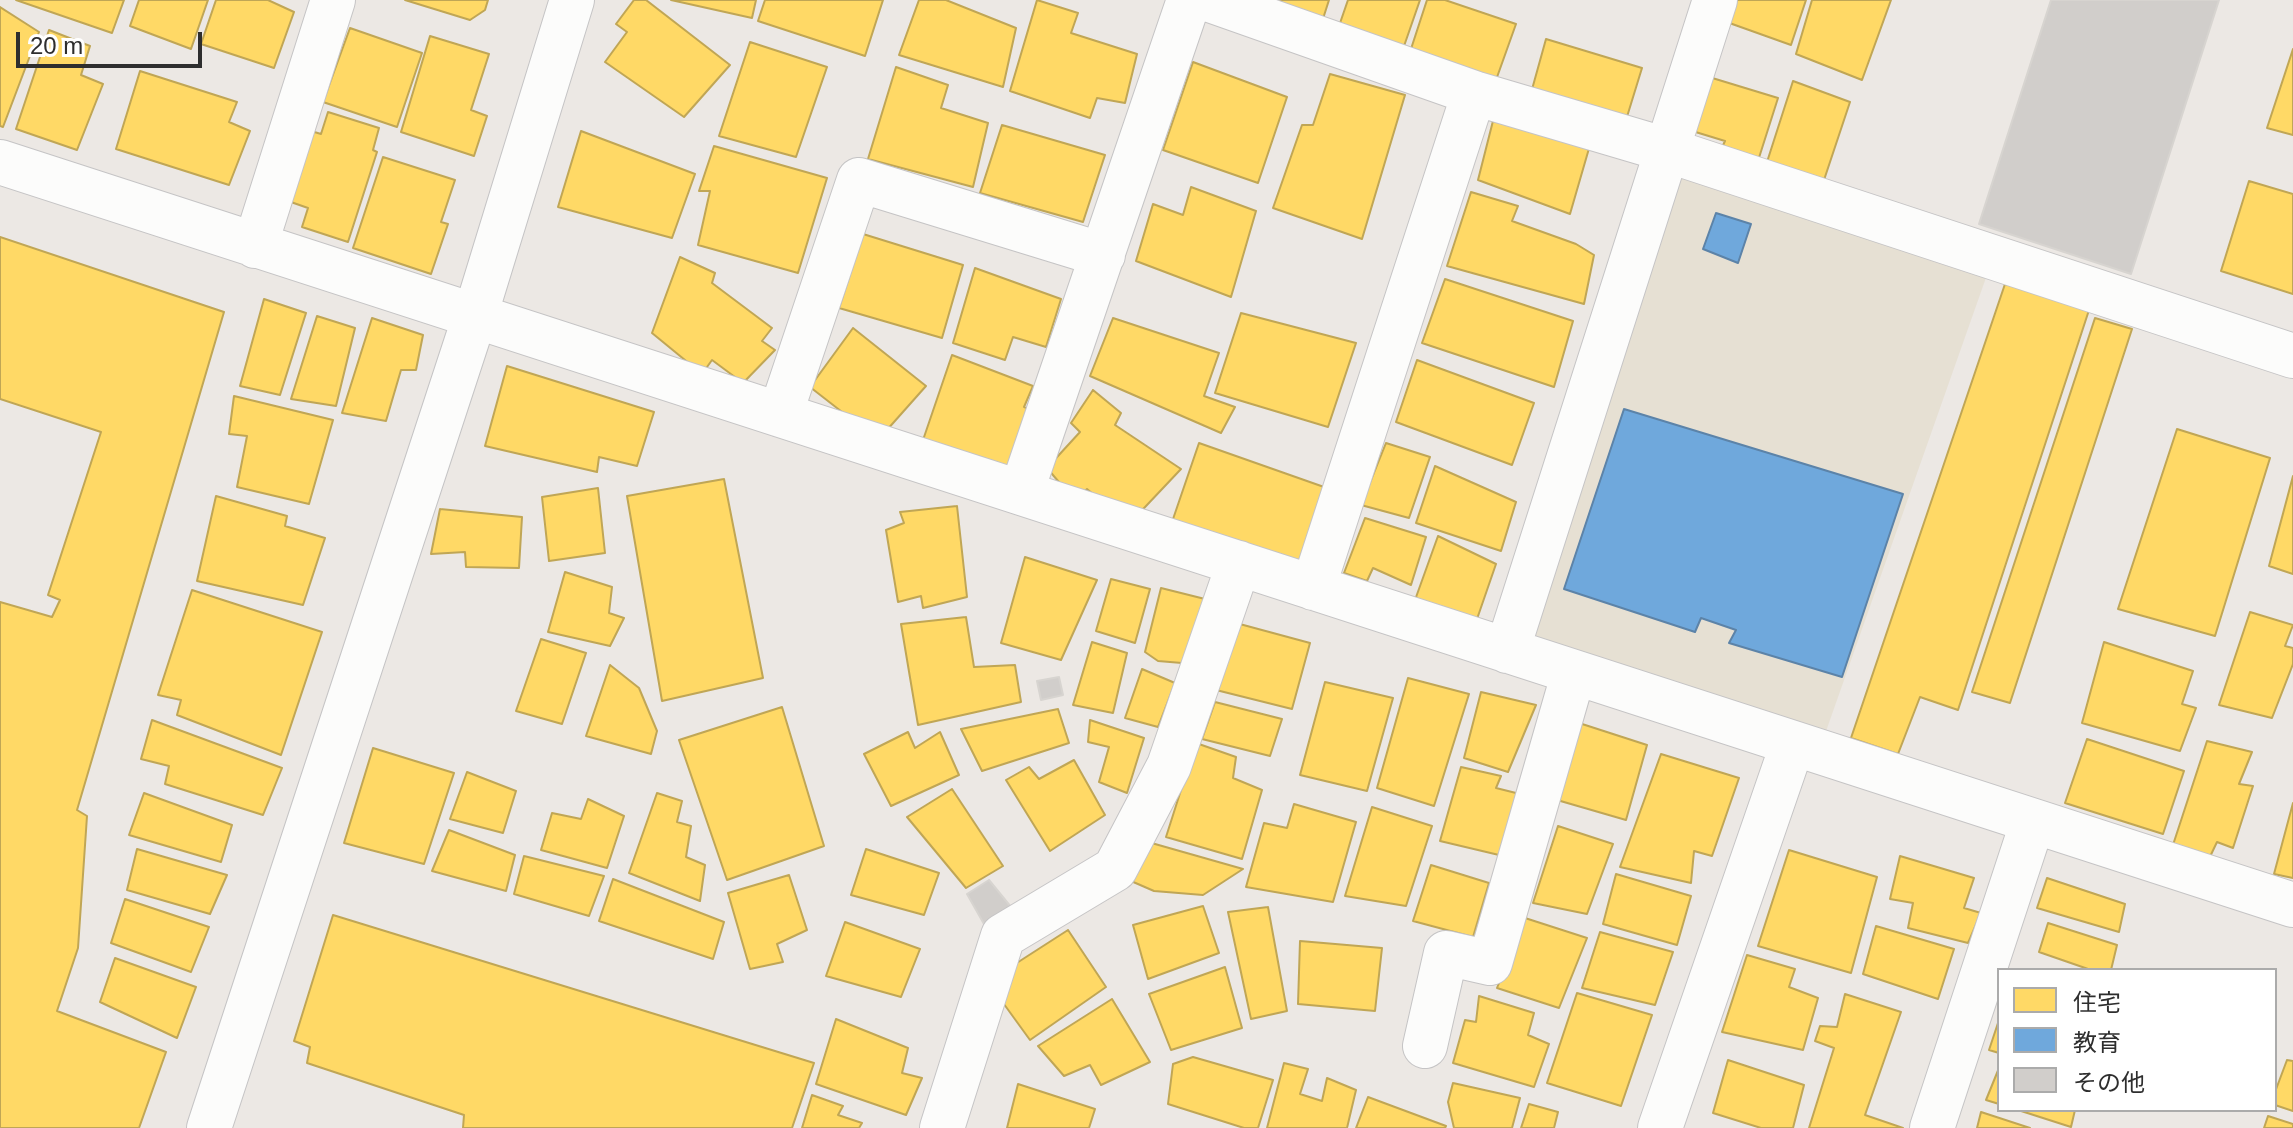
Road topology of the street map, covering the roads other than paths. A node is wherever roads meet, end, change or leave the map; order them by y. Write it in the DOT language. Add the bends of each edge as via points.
graph roads {
  1 [pos="333,0"];
  2 [pos="572,0"];
  3 [pos="1715,0"];
  4 [pos="1189,1"];
  5 [pos="1474,93"];
  6 [pos="1667,150"];
  7 [pos="0,162"];
  8 [pos="255,246"];
  9 [pos="1103,255"];
  10 [pos="475,316"];
  11 [pos="2293,356"];
  12 [pos="780,415"];
  13 [pos="1021,493"];
  14 [pos="1239,563"];
  15 [pos="1313,588"];
  16 [pos="1507,651"];
  17 [pos="1574,672"];
  18 [pos="1793,743"];
  19 [pos="2033,821"];
  20 [pos="2293,905"];
  21 [pos="1425,1046"];
  22 [pos="209,1128"];
  23 [pos="942,1128"];
  24 [pos="1660,1128"];
  25 [pos="1932,1128"];
  1 -- 8 [label="street"];
  2 -- 10 [label="street"];
  3 -- 6 [label="street"];
  4 -- 5 [label="street"];
  4 -- 9 [label="street"];
  5 -- 6 [label="street"];
  5 -- 15 [label="street"];
  6 -- 11 [label="street"];
  6 -- 16 [label="street"];
  7 -- 8 [label="street"];
  8 -- 10 [label="street"];
  9 -- 12 [label="street" via="859,180"];
  9 -- 13 [label="street"];
  10 -- 12 [label="street"];
  10 -- 22 [label="street"];
  12 -- 13 [label="street"];
  13 -- 14 [label="street"];
  14 -- 15 [label="street"];
  14 -- 23 [label="street" via="1169,766 1115,869 1003,936"];
  15 -- 16 [label="street"];
  16 -- 17 [label="street"];
  17 -- 18 [label="street"];
  17 -- 21 [label="street" via="1490,963 1446,953"];
  18 -- 19 [label="street"];
  18 -- 24 [label="street"];
  19 -- 20 [label="street"];
  19 -- 25 [label="street"];
}
